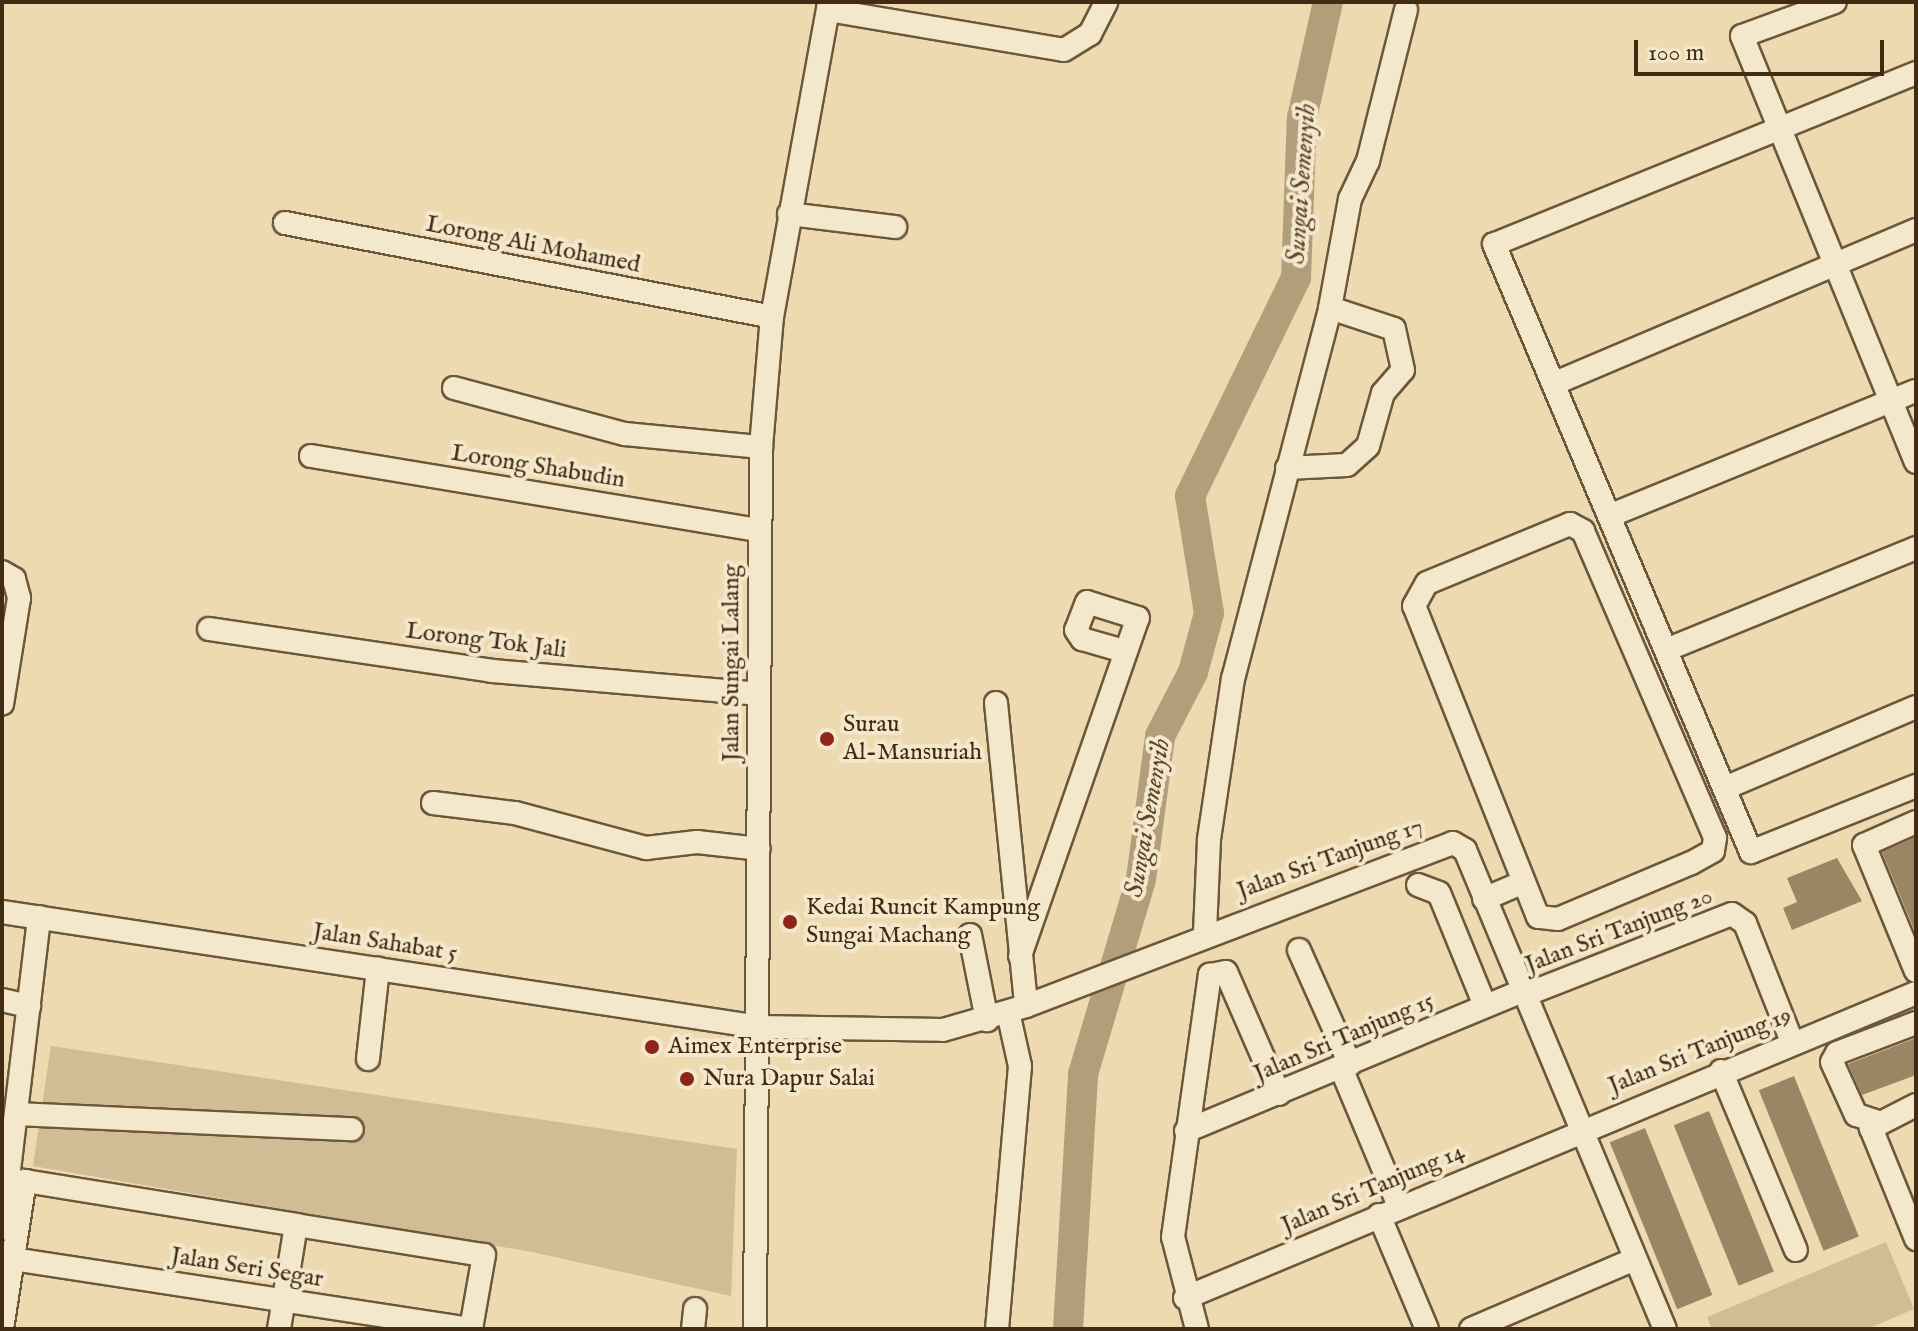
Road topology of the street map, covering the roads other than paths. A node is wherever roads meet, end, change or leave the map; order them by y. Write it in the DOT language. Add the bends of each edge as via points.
graph roads {
  1 [pos="1106,2"];
  2 [pos="1797,2"];
  3 [pos="1835,2"];
  4 [pos="828,6"];
  5 [pos="1406,10"];
  6 [pos="1742,36"];
  7 [pos="1916,73"];
  8 [pos="1780,127"];
  9 [pos="789,214"];
  10 [pos="285,223"];
  11 [pos="895,227"];
  12 [pos="1916,230"];
  13 [pos="1835,265"];
  14 [pos="1330,308"];
  15 [pos="772,317"];
  16 [pos="1553,384"];
  17 [pos="454,388"];
  18 [pos="1916,391"];
  19 [pos="1891,401"];
  20 [pos="761,447"];
  21 [pos="311,456"];
  22 [pos="1916,462"];
  23 [pos="1287,468"];
  24 [pos="1609,516"];
  25 [pos="757,530"];
  26 [pos="1916,548"];
  27 [pos="2,572"];
  28 [pos="209,629"];
  29 [pos="1666,650"];
  30 [pos="1124,651"];
  31 [pos="758,694"];
  32 [pos="996,703"];
  33 [pos="2,704"];
  34 [pos="1916,707"];
  35 [pos="1916,786"];
  36 [pos="1725,788"];
  37 [pos="433,803"];
  38 [pos="1916,822"];
  39 [pos="759,849"];
  40 [pos="1524,882"];
  41 [pos="1418,885"];
  42 [pos="1484,899"];
  43 [pos="2,912"];
  44 [pos="39,917"];
  45 [pos="1205,932"];
  46 [pos="970,935"];
  47 [pos="1299,950"];
  48 [pos="1020,956"];
  49 [pos="1915,967"];
  50 [pos="378,969"];
  51 [pos="1524,993"];
  52 [pos="1916,993"];
  53 [pos="2,1000"];
  54 [pos="29,1006"];
  55 [pos="1485,1006"];
  56 [pos="1007,1013"];
  57 [pos="1916,1023"];
  58 [pos="760,1027"];
  59 [pos="1792,1042"];
  60 [pos="368,1059"];
  61 [pos="1346,1066"];
  62 [pos="1721,1071"];
  63 [pos="10,1088"];
  64 [pos="1279,1094"];
  65 [pos="1916,1105"];
  66 [pos="16,1114"];
  67 [pos="1873,1124"];
  68 [pos="1580,1128"];
  69 [pos="352,1129"];
  70 [pos="1186,1131"];
  71 [pos="1907,1193"];
  72 [pos="1389,1210"];
  73 [pos="296,1225"];
  74 [pos="2,1229"];
  75 [pos="1916,1239"];
  76 [pos="1796,1250"];
  77 [pos="13,1259"];
  78 [pos="1635,1259"];
  79 [pos="1185,1298"];
  80 [pos="283,1300"];
  81 [pos="755,1304"];
  82 [pos="2,1329"];
  83 [pos="279,1329"];
  84 [pos="472,1329"];
  85 [pos="745,1329"];
  86 [pos="755,1329"];
  87 [pos="997,1329"];
  88 [pos="1197,1329"];
  89 [pos="1427,1329"];
  90 [pos="1471,1329"];
  91 [pos="1665,1329"];
  1 -- 4 [label="street" via="1090,34 1064,50"];
  2 -- 6 [label="street" via="1756,20"];
  3 -- 6 [label="street"];
  4 -- 9 [label="street, Jalan Sungai Lalang"];
  5 -- 14 [label="street" via="1368,161 1350,199"];
  6 -- 8 [label="street"];
  7 -- 8 [label="street"];
  8 -- 13 [label="street"];
  8 -- 16 [label="street" via="1494,244"];
  9 -- 11 [label="street"];
  9 -- 15 [label="street, Jalan Sungai Lalang"];
  10 -- 15 [label="street, Lorong Ali Mohamed"];
  12 -- 13 [label="street"];
  13 -- 16 [label="street"];
  13 -- 19 [label="street"];
  14 -- 23 [label="street"];
  14 -- 23 [label="street" via="1394,329 1403,370 1383,393 1368,446 1347,465"];
  15 -- 20 [label="street, Jalan Sungai Lalang"];
  16 -- 24 [label="street"];
  17 -- 20 [label="street" via="625,434"];
  18 -- 19 [label="street"];
  19 -- 22 [label="street"];
  19 -- 24 [label="street"];
  20 -- 25 [label="street, Jalan Sungai Lalang"];
  21 -- 25 [label="street, Lorong Shabudin"];
  23 -- 45 [label="street" via="1225,724"];
  24 -- 29 [label="street"];
  25 -- 31 [label="street, Jalan Sungai Lalang"];
  26 -- 29 [label="street"];
  27 -- 33 [label="street" via="14,579 19,598"];
  28 -- 31 [label="street, Lorong Tok Jali" via="492,671"];
  29 -- 36 [label="street"];
  30 -- 48 [label="street"];
  31 -- 39 [label="street, Jalan Sungai Lalang"];
  32 -- 48 [label="street"];
  34 -- 36 [label="street"];
  35 -- 36 [label="street" via="1751,852"];
  37 -- 39 [label="street" via="515,813 646,848 697,842"];
  38 -- 49 [label="street" via="1864,845"];
  39 -- 58 [label="street, Jalan Sungai Lalang"];
  40 -- 40 [label="street" via="1414,606 1427,583 1570,524 1583,531 1715,838 1713,851 1691,863 1558,919 1538,917"];
  40 -- 42 [label="street"];
  41 -- 55 [label="street" via="1439,893"];
  42 -- 45 [label="street, Jalan Sri Tanjung 17" via="1465,850 1453,843"];
  42 -- 51 [label="street, Jalan Sri Tanjung 17"];
  43 -- 44 [label="street, Jalan Sahabat 5"];
  44 -- 50 [label="street, Jalan Sahabat 5"];
  44 -- 54 [label="street"];
  45 -- 56 [label="street, Jalan Sri Tanjung 17"];
  46 -- 56 [label="street"];
  47 -- 61 [label="street"];
  48 -- 56 [label="street"];
  50 -- 58 [label="street, Jalan Sahabat 5"];
  50 -- 60 [label="street"];
  51 -- 55 [label="street, Jalan Sri Tanjung 15"];
  51 -- 59 [label="street, Jalan Sri Tanjung 20" via="1732,914 1745,923"];
  51 -- 68 [label="street, Jalan Sri Tanjung 17"];
  52 -- 59 [label="street, Jalan Sri Tanjung 19"];
  53 -- 54 [label="street"];
  54 -- 63 [label="street"];
  55 -- 61 [label="street, Jalan Sri Tanjung 15"];
  56 -- 58 [label="street, Jalan Sri Tanjung 17" via="943,1030"];
  56 -- 87 [label="street" via="1020,1066"];
  57 -- 67 [label="street" via="1837,1053 1832,1062 1856,1115"];
  58 -- 81 [label="street, Jalan Sungai Lalang"];
  59 -- 62 [label="street, Jalan Sri Tanjung 19"];
  61 -- 64 [label="street, Jalan Sri Tanjung 15"];
  61 -- 72 [label="street"];
  62 -- 68 [label="street, Jalan Sri Tanjung 19"];
  62 -- 76 [label="street"];
  63 -- 66 [label="street"];
  64 -- 70 [label="street, Jalan Sri Tanjung 15"];
  64 -- 70 [label="street" via="1226,972 1217,972 1204,982"];
  65 -- 67 [label="street"];
  66 -- 69 [label="street"];
  66 -- 74 [label="street"];
  67 -- 71 [label="street"];
  68 -- 72 [label="street, Jalan Sri Tanjung 14"];
  68 -- 78 [label="street, Jalan Sri Tanjung 17"];
  70 -- 79 [label="street" via="1173,1237"];
  71 -- 75 [label="street"];
  72 -- 79 [label="street, Jalan Sri Tanjung 14"];
  72 -- 89 [label="street"];
  73 -- 77 [label="street" via="25,1181"];
  73 -- 80 [label="street"];
  73 -- 84 [label="street" via="484,1255"];
  77 -- 80 [label="street, Jalan Seri Segar"];
  77 -- 82 [label="street"];
  78 -- 90 [label="street"];
  78 -- 91 [label="street, Jalan Sri Tanjung 17"];
  79 -- 88 [label="street"];
  80 -- 83 [label="street"];
  80 -- 84 [label="street, Jalan Seri Segar"];
  81 -- 85 [label="street"];
  81 -- 86 [label="street, Jalan Sungai Lalang"];
}
